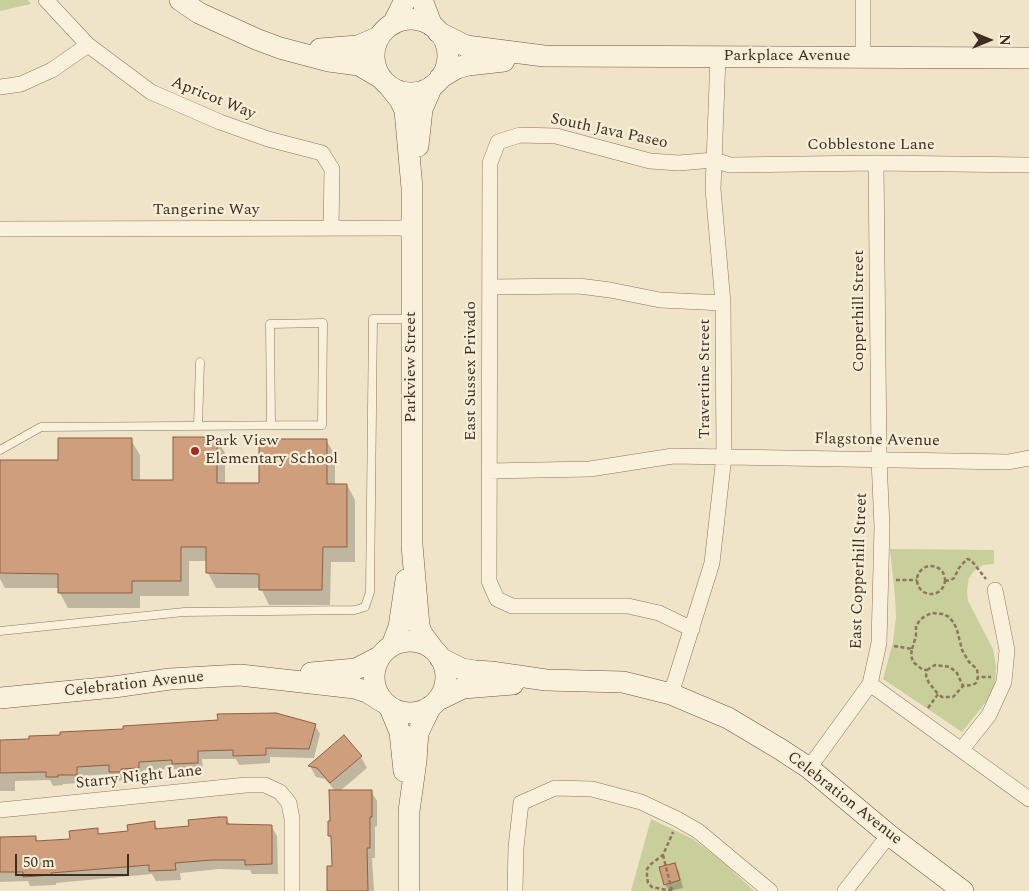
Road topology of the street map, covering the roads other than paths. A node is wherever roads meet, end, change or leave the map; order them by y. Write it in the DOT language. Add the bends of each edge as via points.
graph roads {
  1 [pos="46,0"];
  2 [pos="180,0"];
  3 [pos="404,0"];
  4 [pos="422,0"];
  5 [pos="863,0"];
  6 [pos="435,29"];
  7 [pos="386,30"];
  8 [pos="88,45"];
  9 [pos="297,51"];
  10 [pos="544,56"];
  11 [pos="718,57"];
  12 [pos="863,58"];
  13 [pos="1029,58"];
  14 [pos="385,82"];
  15 [pos="436,82"];
  16 [pos="0,87"];
  17 [pos="498,142"];
  18 [pos="714,160"];
  19 [pos="876,163"];
  20 [pos="1029,165"];
  21 [pos="412,188"];
  22 [pos="331,228"];
  23 [pos="412,228"];
  24 [pos="0,229"];
  25 [pos="490,287"];
  26 [pos="723,303"];
  27 [pos="412,319"];
  28 [pos="200,362"];
  29 [pos="271,425"];
  30 [pos="198,426"];
  31 [pos="0,450"];
  32 [pos="724,456"];
  33 [pos="1029,458"];
  34 [pos="879,459"];
  35 [pos="489,471"];
  36 [pos="412,545"];
  37 [pos="995,590"];
  38 [pos="692,628"];
  39 [pos="0,631"];
  40 [pos="386,651"];
  41 [pos="437,654"];
  42 [pos="269,678"];
  43 [pos="546,680"];
  44 [pos="870,684"];
  45 [pos="671,694"];
  46 [pos="0,698"];
  47 [pos="434,703"];
  48 [pos="386,705"];
  49 [pos="962,749"];
  50 [pos="809,768"];
  51 [pos="1029,799"];
  52 [pos="0,810"];
  53 [pos="409,811"];
  54 [pos="889,835"];
  55 [pos="292,891"];
  56 [pos="409,891"];
  57 [pos="515,891"];
  58 [pos="770,891"];
  59 [pos="845,891"];
  60 [pos="963,891"];
  1 -- 8 [label="street, Apricot Way"];
  2 -- 9 [label="street" via="199,14 234,30 280,48"];
  3 -- 7 [label="street"];
  4 -- 6 [label="street"];
  5 -- 12 [label="street"];
  6 -- 7 [label="street" via="413,19 403,20"];
  6 -- 10 [label="street, Parkplace Avenue" via="466,46"];
  6 -- 15 [label="street" via="447,49 445,69"];
  7 -- 9 [label="street" via="358,46"];
  7 -- 14 [label="street" via="375,47 374,58"];
  8 -- 16 [label="street" via="52,70 21,84"];
  8 -- 22 [label="street, Apricot Way" via="151,92 220,122 322,153 332,169"];
  9 -- 14 [label="street" via="329,61 359,65"];
  10 -- 11 [label="street, Parkplace Avenue"];
  10 -- 15 [label="street, Parkplace Avenue" via="468,65 457,68"];
  11 -- 12 [label="street, Parkplace Avenue"];
  11 -- 18 [label="street, Travertine Street"];
  12 -- 13 [label="street, Parkplace Avenue"];
  14 -- 15 [label="street" via="399,91 411,93 422,91"];
  14 -- 21 [label="street" via="404,110"];
  15 -- 21 [label="street" via="422,109"];
  17 -- 18 [label="street, South Java Paseo" via="520,135 556,136 650,161"];
  17 -- 25 [label="street, East Sussex Privado" via="490,163"];
  18 -- 19 [label="street, Cobblestone Lane" via="730,165"];
  18 -- 26 [label="street, Travertine Street" via="713,189"];
  19 -- 20 [label="street, Cobblestone Lane"];
  19 -- 34 [label="street, Copperhill Street"];
  21 -- 23 [label="street, Parkview Street"];
  22 -- 23 [label="street, Tangerine Way"];
  22 -- 24 [label="street, Tangerine Way"];
  23 -- 27 [label="street, Parkview Street"];
  25 -- 26 [label="street" via="579,286 660,300"];
  25 -- 35 [label="street, East Sussex Privado"];
  26 -- 32 [label="street, Travertine Street"];
  27 -- 36 [label="street, Parkview Street"];
  27 -- 39 [label="lane" via="373,319 370,592 365,607 356,610 184,612"];
  28 -- 30 [label="lane"];
  29 -- 29 [label="lane" via="322,425 323,323 270,324"];
  29 -- 30 [label="lane"];
  30 -- 31 [label="lane" via="41,427"];
  32 -- 34 [label="street, Flagstone Avenue"];
  32 -- 35 [label="street, Flagstone Avenue" via="673,456 590,469"];
  32 -- 38 [label="street, Travertine Street" via="712,563"];
  33 -- 34 [label="street, Flagstone Avenue" via="1008,462"];
  34 -- 44 [label="street, East Copperhill Street" via="882,527 878,643"];
  35 -- 38 [label="street, East Sussex Privado" via="488,581 497,599 512,606 628,606 659,613"];
  36 -- 40 [label="street, Parkview Street" via="400,627"];
  36 -- 41 [label="street, Parkview Street" via="420,626"];
  37 -- 49 [label="street" via="1006,650 1004,678 989,715"];
  38 -- 45 [label="street, Travertine Street"];
  40 -- 41 [label="street" via="410,640 427,645"];
  40 -- 42 [label="street, Celebration Avenue" via="356,669"];
  40 -- 48 [label="street" via="373,676 378,694"];
  41 -- 43 [label="street, Celebration Avenue" via="462,669"];
  41 -- 47 [label="street" via="445,668 446,680 444,691"];
  42 -- 46 [label="street, Celebration Avenue" via="240,675 170,679"];
  42 -- 48 [label="street, Celebration Avenue" via="356,688"];
  43 -- 45 [label="street, Celebration Avenue" via="623,682"];
  43 -- 47 [label="street, Celebration Avenue" via="463,688"];
  44 -- 49 [label="street"];
  44 -- 50 [label="street"];
  45 -- 50 [label="street, Celebration Avenue" via="728,718"];
  47 -- 48 [label="street" via="422,712 411,714"];
  47 -- 53 [label="street" via="418,734"];
  48 -- 53 [label="street" via="400,732"];
  49 -- 51 [label="street"];
  50 -- 54 [label="street, Celebration Avenue"];
  52 -- 55 [label="street, Starry Night Lane" via="265,785 280,792 289,803"];
  53 -- 56 [label="street"];
  54 -- 59 [label="street"];
  54 -- 60 [label="street, Celebration Avenue"];
  57 -- 58 [label="street" via="521,802 555,788 592,790 641,802 677,819 698,831"];
}
